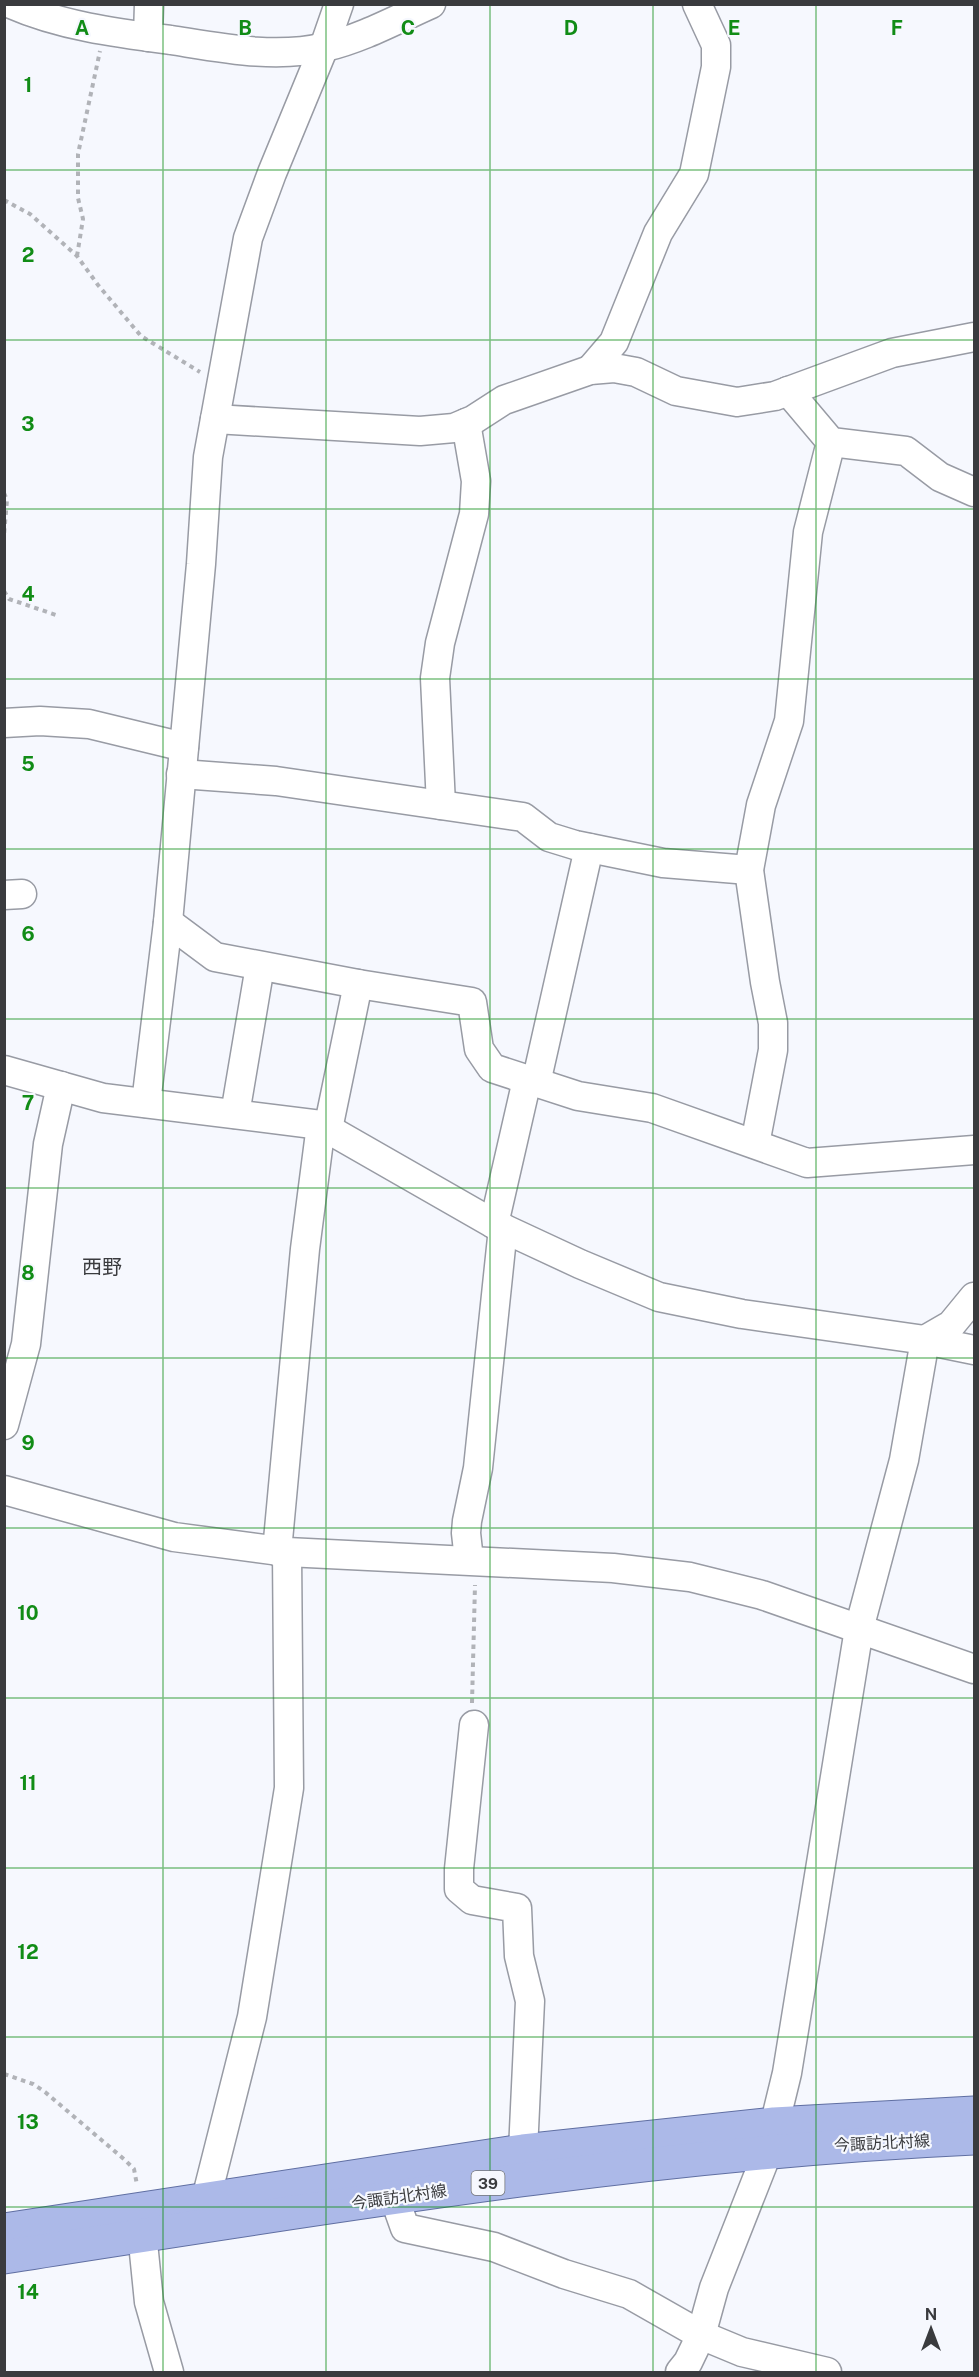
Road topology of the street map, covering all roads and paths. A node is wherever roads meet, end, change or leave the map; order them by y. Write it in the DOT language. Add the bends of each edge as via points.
graph roads {
  1 [pos="11,4"];
  2 [pos="149,4"];
  3 [pos="339,4"];
  4 [pos="431,4"];
  5 [pos="697,4"];
  6 [pos="105,29"];
  7 [pos="148,37"];
  8 [pos="324,47"];
  9 [pos="4,200"];
  10 [pos="77,256"];
  11 [pos="975,337"];
  12 [pos="590,370"];
  13 [pos="221,385"];
  14 [pos="788,391"];
  15 [pos="215,419"];
  16 [pos="466,423"];
  17 [pos="831,442"];
  18 [pos="975,492"];
  19 [pos="4,494"];
  20 [pos="4,535"];
  21 [pos="4,591"];
  22 [pos="59,616"];
  23 [pos="4,723"];
  24 [pos="183,761"];
  25 [pos="441,805"];
  26 [pos="589,848"];
  27 [pos="749,870"];
  28 [pos="168,922"];
  29 [pos="260,966"];
  30 [pos="358,984"];
  31 [pos="4,1070"];
  32 [pos="531,1081"];
  33 [pos="61,1086"];
  34 [pos="146,1103"];
  35 [pos="235,1114"];
  36 [pos="325,1127"];
  37 [pos="754,1144"];
  38 [pos="975,1150"];
  39 [pos="499,1226"];
  40 [pos="975,1298"];
  41 [pos="925,1340"];
  42 [pos="975,1350"];
  43 [pos="4,1425"];
  44 [pos="4,1490"];
  45 [pos="282,1552"];
  46 [pos="472,1560"];
  47 [pos="859,1629"];
  48 [pos="975,1669"];
  49 [pos="474,1725"];
  50 [pos="4,2074"];
  51 [pos="975,2113"];
  52 [pos="771,2137"];
  53 [pos="975,2138"];
  54 [pos="523,2151"];
  55 [pos="394,2197"];
  56 [pos="206,2199"];
  57 [pos="142,2222"];
  58 [pos="4,2230"];
  59 [pos="4,2257"];
  60 [pos="701,2335"];
  61 [pos="169,2373"];
  62 [pos="680,2373"];
  63 [pos="827,2373"];
  1 -- 6 [label="street" via="38,16"];
  2 -- 7 [label="street"];
  3 -- 8 [label="street"];
  4 -- 8 [label="street" via="367,33"];
  5 -- 12 [label="street" via="716,45 716,67 694,174 658,233 614,342"];
  6 -- 7 [label="street"];
  6 -- 10 [label="path" via="78,154 78,198 83,219"];
  7 -- 8 [label="street" via="235,50 279,52"];
  8 -- 13 [label="street" via="248,238"];
  9 -- 10 [label="path" via="30,214"];
  10 -- 13 [label="path" via="141,336"];
  11 -- 14 [label="street" via="892,353"];
  12 -- 14 [label="street" via="614,368 636,372 676,391 736,402"];
  12 -- 16 [label="street" via="504,400"];
  13 -- 15 [label="street"];
  14 -- 17 [label="street"];
  15 -- 16 [label="street" via="420,430 454,428"];
  15 -- 24 [label="street" via="208,457"];
  16 -- 25 [label="street" via="476,482 474,514 440,643 435,678"];
  17 -- 18 [label="street" via="906,451 940,477"];
  17 -- 27 [label="street" via="808,532 789,721 761,805"];
  19 -- 20 [label="path"];
  21 -- 22 [label="path" via="9,599"];
  23 -- 24 [label="street" via="89,724"];
  24 -- 25 [label="street" via="276,781"];
  24 -- 28 [label="street"];
  25 -- 26 [label="street" via="523,817 549,837"];
  26 -- 27 [label="street" via="663,863"];
  26 -- 32 [label="street"];
  27 -- 37 [label="street" via="773,1023 773,1050"];
  28 -- 29 [label="street" via="215,957"];
  28 -- 34 [label="street"];
  29 -- 30 [label="street"];
  29 -- 35 [label="street"];
  30 -- 32 [label="street" via="472,1002 479,1049 492,1068"];
  30 -- 36 [label="street"];
  31 -- 33 [label="street"];
  32 -- 37 [label="street" via="578,1096 652,1108"];
  32 -- 39 [label="street"];
  33 -- 34 [label="street" via="103,1098"];
  33 -- 43 [label="street" via="48,1144 26,1344"];
  34 -- 35 [label="street"];
  35 -- 36 [label="street"];
  36 -- 39 [label="street"];
  36 -- 45 [label="street" via="305,1248"];
  37 -- 38 [label="street" via="807,1163"];
  39 -- 41 [label="street" via="659,1297 742,1314"];
  39 -- 46 [label="street" via="478,1468 466,1533"];
  40 -- 41 [label="street" via="951,1325"];
  41 -- 42 [label="street"];
  41 -- 47 [label="street" via="904,1460"];
  44 -- 45 [label="street" via="174,1537"];
  45 -- 46 [label="street"];
  45 -- 56 [label="street" via="290,1788 252,2017"];
  46 -- 47 [label="street" via="690,1577 762,1595"];
  46 -- 49 [label="path"];
  47 -- 48 [label="street"];
  47 -- 52 [label="street" via="787,2073"];
  49 -- 54 [label="street" via="459,1889 472,1900 517,1908 519,1956 530,2001"];
  50 -- 57 [label="path" via="39,2088 134,2169"];
  51 -- 52 [label="main road, 今諏訪北村線 / 39"];
  52 -- 53 [label="main road, 今諏訪北村線 / 39"];
  52 -- 54 [label="main road, 今諏訪北村線 / 39"];
  52 -- 55 [label="main road, 今諏訪北村線 / 39" via="609,2168"];
  52 -- 60 [label="street" via="714,2288"];
  54 -- 56 [label="main road, 今諏訪北村線 / 39"];
  55 -- 57 [label="main road, 今諏訪北村線 / 39"];
  55 -- 60 [label="street" via="405,2228 494,2247 629,2294"];
  56 -- 57 [label="main road, 今諏訪北村線 / 39"];
  57 -- 58 [label="main road, 今諏訪北村線 / 39"];
  57 -- 59 [label="main road, 今諏訪北村線 / 39"];
  57 -- 61 [label="street" via="149,2302"];
  60 -- 62 [label="street"];
  60 -- 63 [label="street" via="742,2352"];
}
